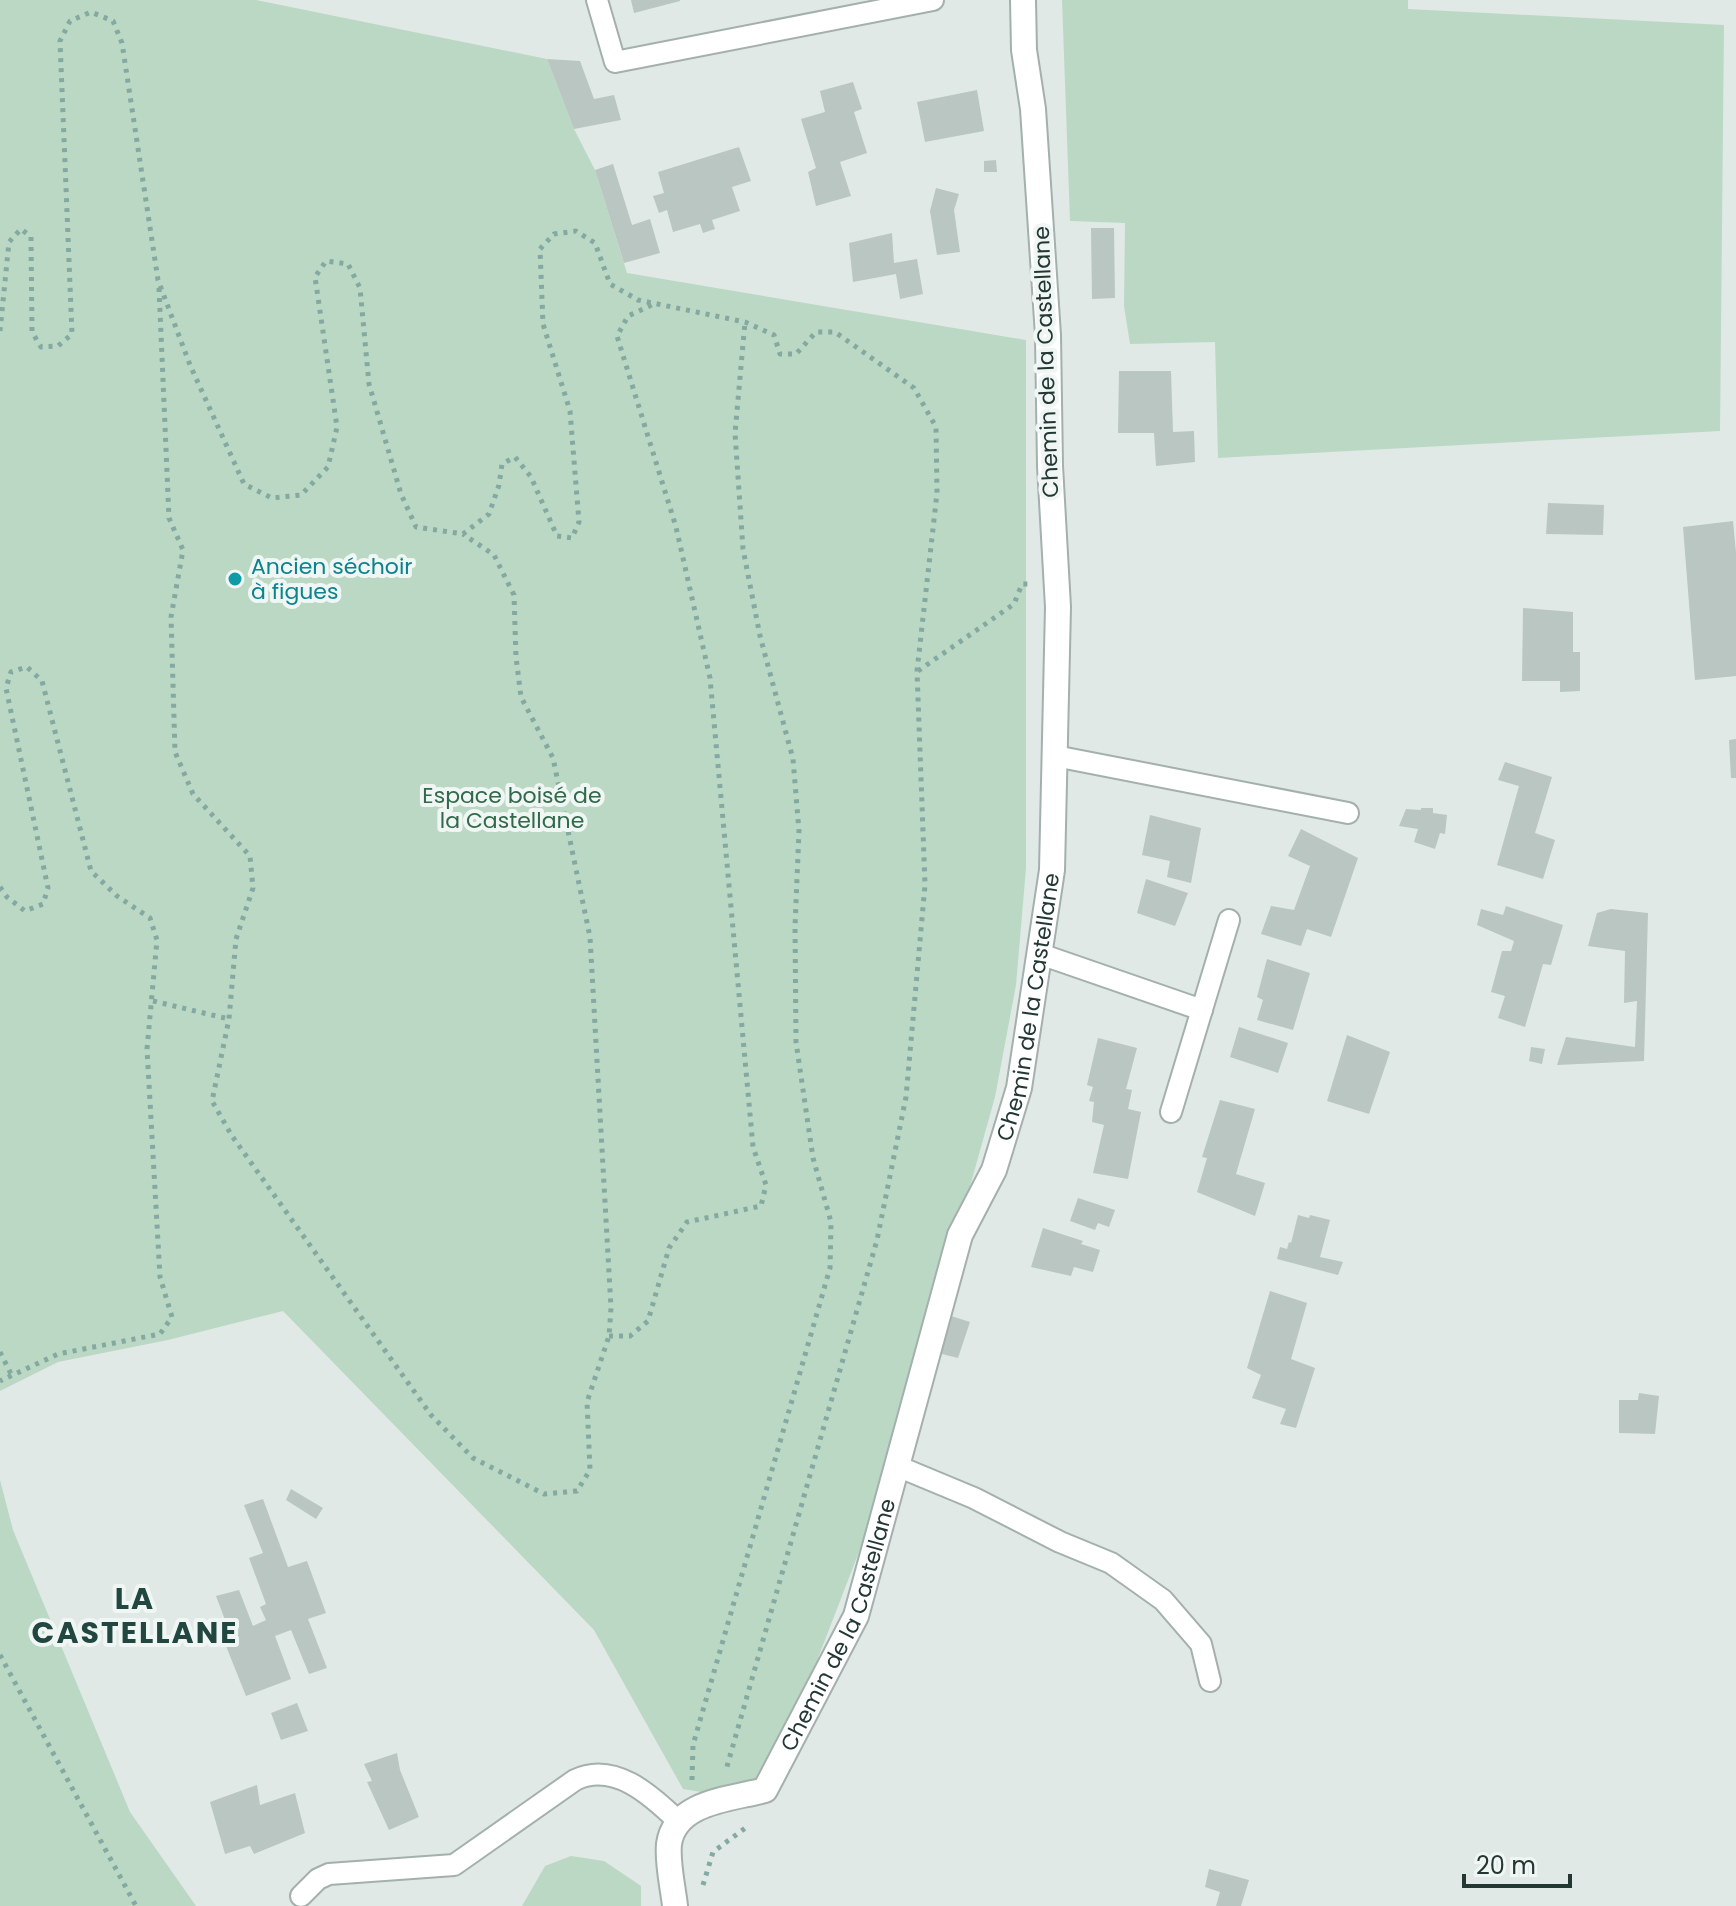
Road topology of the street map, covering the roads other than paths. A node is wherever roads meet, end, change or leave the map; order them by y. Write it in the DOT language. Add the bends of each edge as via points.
graph roads {
  1 [pos="597,0"];
  2 [pos="933,0"];
  3 [pos="1023,0"];
  4 [pos="1055,756"];
  5 [pos="1348,813"];
  6 [pos="1229,920"];
  7 [pos="1040,954"];
  8 [pos="1202,1010"];
  9 [pos="1171,1112"];
  10 [pos="897,1466"];
  11 [pos="1210,1681"];
  12 [pos="687,1814"];
  13 [pos="301,1896"];
  14 [pos="675,1906"];
  1 -- 2 [label="lane" via="615,62"];
  3 -- 4 [label="street, Chemin de la Castellane" via="1048,335 1058,607"];
  4 -- 5 [label="lane"];
  4 -- 7 [label="street, Chemin de la Castellane" via="1052,870"];
  6 -- 8 [label="lane"];
  7 -- 8 [label="lane"];
  7 -- 10 [label="street, Chemin de la Castellane" via="1019,1088 994,1170 960,1235"];
  8 -- 9 [label="lane"];
  10 -- 11 [label="lane" via="1111,1563 1163,1600 1201,1644"];
  10 -- 12 [label="street, Chemin de la Castellane" via="856,1616 765,1790"];
  12 -- 13 [label="lane" via="630,1783 587,1774 454,1865 329,1874"];
  12 -- 14 [label="street" via="669,1844"];
}
